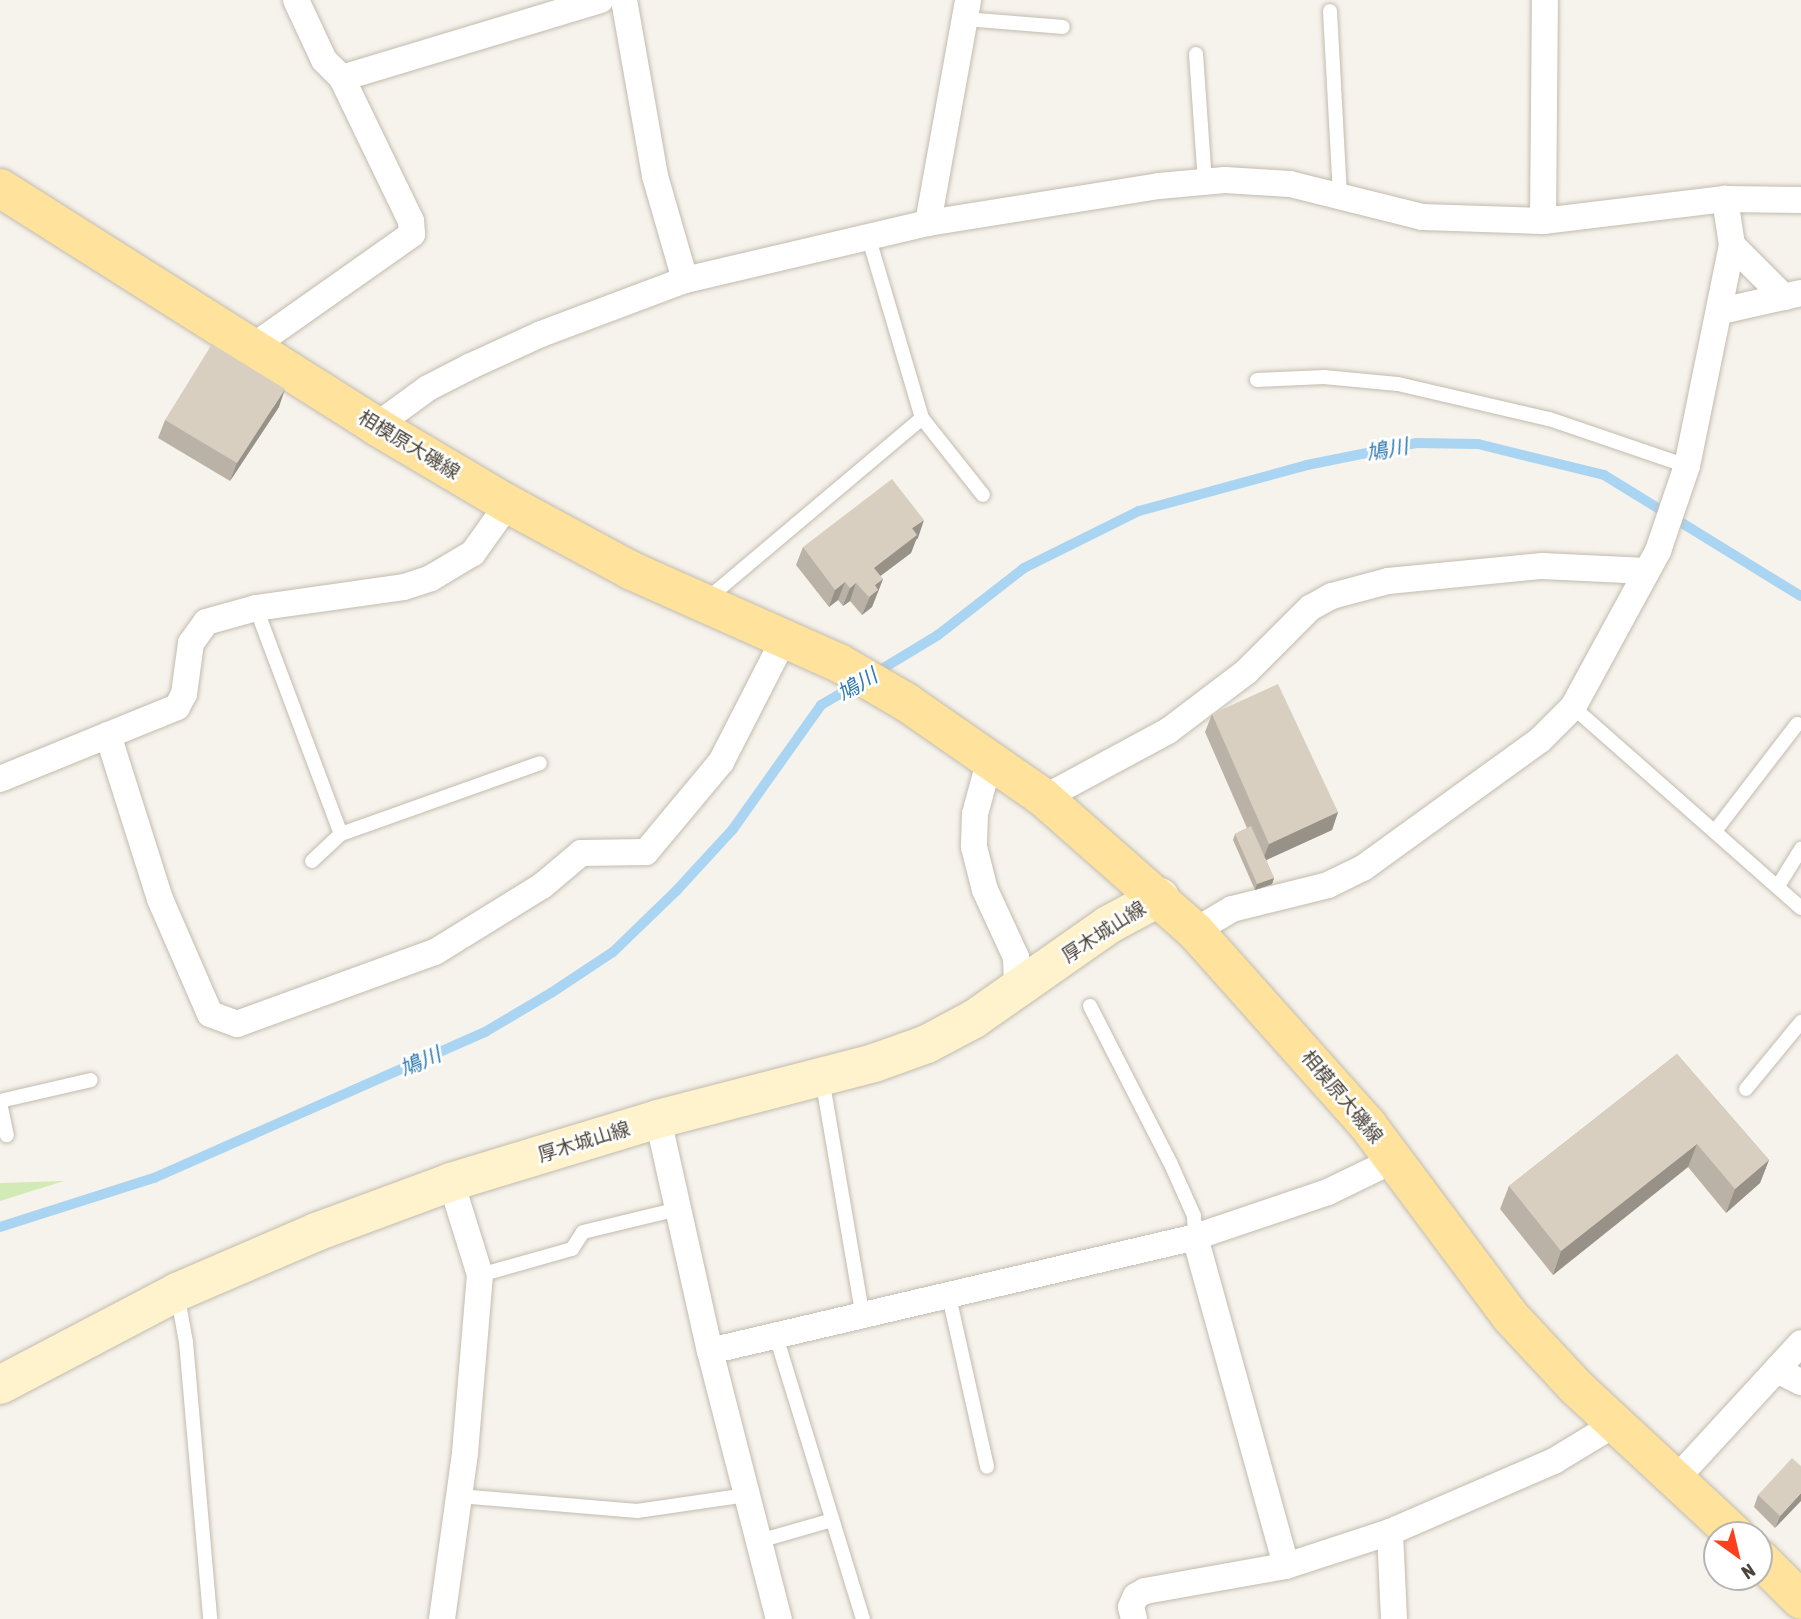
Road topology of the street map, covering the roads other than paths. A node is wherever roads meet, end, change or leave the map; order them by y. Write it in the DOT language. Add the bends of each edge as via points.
graph roads {
  1 [pos="296,0"];
  2 [pos="600,0"];
  3 [pos="624,0"];
  4 [pos="1545,0"];
  5 [pos="967,9"];
  6 [pos="1330,11"];
  7 [pos="1063,27"];
  8 [pos="1196,54"];
  9 [pos="342,78"];
  10 [pos="1205,182"];
  11 [pos="0,188"];
  12 [pos="1340,196"];
  13 [pos="1725,199"];
  14 [pos="1801,200"];
  15 [pos="1543,220"];
  16 [pos="928,223"];
  17 [pos="868,236"];
  18 [pos="1732,245"];
  19 [pos="685,280"];
  20 [pos="1792,295"];
  21 [pos="1721,311"];
  22 [pos="252,347"];
  23 [pos="1257,380"];
  24 [pos="922,418"];
  25 [pos="376,426"];
  26 [pos="1687,466"];
  27 [pos="983,495"];
  28 [pos="508,504"];
  29 [pos="1653,561"];
  30 [pos="705,601"];
  31 [pos="256,608"];
  32 [pos="785,637"];
  33 [pos="1573,707"];
  34 [pos="1797,724"];
  35 [pos="108,735"];
  36 [pos="990,759"];
  37 [pos="540,764"];
  38 [pos="0,779"];
  39 [pos="1044,798"];
  40 [pos="1715,831"];
  41 [pos="341,834"];
  42 [pos="1801,849"];
  43 [pos="312,860"];
  44 [pos="1778,887"];
  45 [pos="1160,897"];
  46 [pos="1801,908"];
  47 [pos="1195,931"];
  48 [pos="1017,992"];
  49 [pos="1090,1006"];
  50 [pos="1801,1022"];
  51 [pos="822,1078"];
  52 [pos="91,1080"];
  53 [pos="1745,1089"];
  54 [pos="0,1102"];
  55 [pos="658,1119"];
  56 [pos="8,1135"];
  57 [pos="1394,1160"];
  58 [pos="451,1182"];
  59 [pos="678,1209"];
  60 [pos="1195,1237"];
  61 [pos="480,1275"];
  62 [pos="177,1292"];
  63 [pos="948,1292"];
  64 [pos="862,1311"];
  65 [pos="775,1334"];
  66 [pos="1801,1343"];
  67 [pos="709,1350"];
  68 [pos="1777,1370"];
  69 [pos="1801,1382"];
  70 [pos="0,1385"];
  71 [pos="1615,1424"];
  72 [pos="988,1467"];
  73 [pos="1677,1478"];
  74 [pos="747,1494"];
  75 [pos="459,1496"];
  76 [pos="832,1520"];
  77 [pos="1721,1521"];
  78 [pos="1390,1532"];
  79 [pos="759,1541"];
  80 [pos="1286,1566"];
  81 [pos="1773,1572"];
  82 [pos="1801,1600"];
  83 [pos="210,1619"];
  84 [pos="442,1619"];
  85 [pos="779,1619"];
  86 [pos="863,1619"];
  87 [pos="1134,1619"];
  88 [pos="1394,1619"];
  1 -- 9 [label="street" via="324,60"];
  2 -- 9 [label="street"];
  3 -- 19 [label="street" via="655,176"];
  4 -- 15 [label="street"];
  5 -- 7 [label="lane"];
  5 -- 16 [label="street"];
  6 -- 12 [label="lane"];
  8 -- 10 [label="lane"];
  9 -- 22 [label="street" via="411,221 412,234"];
  10 -- 12 [label="street" via="1290,184"];
  10 -- 16 [label="street"];
  11 -- 22 [label="main road, 相模原大磯線"];
  12 -- 15 [label="street" via="1422,217"];
  13 -- 14 [label="street"];
  13 -- 15 [label="street"];
  13 -- 18 [label="street"];
  16 -- 17 [label="street"];
  17 -- 19 [label="street"];
  17 -- 24 [label="lane"];
  18 -- 20 [label="street"];
  18 -- 21 [label="street"];
  19 -- 25 [label="street" via="471,366 428,388"];
  20 -- 21 [label="street"];
  21 -- 26 [label="street"];
  22 -- 25 [label="main road, 相模原大磯線"];
  23 -- 26 [label="lane" via="1324,377 1398,384 1549,419"];
  24 -- 27 [label="lane"];
  24 -- 30 [label="lane"];
  25 -- 28 [label="main road, 相模原大磯線"];
  26 -- 29 [label="street"];
  28 -- 30 [label="main road, 相模原大磯線" via="630,570"];
  28 -- 31 [label="street" via="473,553 431,578 404,587"];
  29 -- 33 [label="street"];
  29 -- 39 [label="street" via="1542,566 1388,582 1332,596 1310,608 1246,672 1168,731"];
  30 -- 32 [label="main road, 相模原大磯線"];
  31 -- 35 [label="street" via="214,618 196,632 184,694 177,707"];
  31 -- 41 [label="lane"];
  32 -- 35 [label="street" via="721,762 646,852 581,853 542,886 435,952 237,1024 210,1014 160,899"];
  32 -- 36 [label="main road, 相模原大磯線" via="906,702"];
  33 -- 40 [label="lane"];
  33 -- 47 [label="street" via="1540,740 1388,853 1328,885 1232,908"];
  34 -- 40 [label="lane"];
  35 -- 38 [label="street"];
  36 -- 39 [label="main road, 相模原大磯線"];
  36 -- 48 [label="street" via="975,814 974,847 985,890 1016,957"];
  37 -- 41 [label="lane"];
  39 -- 45 [label="main road, 相模原大磯線"];
  40 -- 44 [label="lane"];
  41 -- 43 [label="lane"];
  42 -- 44 [label="lane"];
  44 -- 46 [label="lane"];
  45 -- 47 [label="main road, 相模原大磯線"];
  45 -- 48 [label="main road, 厚木城山線" via="1108,925"];
  47 -- 57 [label="main road, 相模原大磯線" via="1339,1090"];
  48 -- 51 [label="main road, 厚木城山線" via="927,1044"];
  49 -- 60 [label="lane" via="1180,1184 1194,1216"];
  50 -- 53 [label="lane"];
  51 -- 55 [label="main road, 厚木城山線"];
  51 -- 64 [label="lane"];
  52 -- 54 [label="lane"];
  54 -- 56 [label="lane"];
  55 -- 58 [label="main road, 厚木城山線"];
  55 -- 59 [label="street"];
  57 -- 60 [label="street" via="1328,1192"];
  57 -- 71 [label="main road, 相模原大磯線" via="1510,1316"];
  58 -- 61 [label="street"];
  58 -- 62 [label="main road, 厚木城山線" via="316,1232"];
  59 -- 61 [label="lane" via="583,1232 572,1249"];
  59 -- 67 [label="street"];
  60 -- 63 [label="street"];
  60 -- 80 [label="street"];
  61 -- 75 [label="street"];
  62 -- 70 [label="main road, 厚木城山線"];
  62 -- 83 [label="lane" via="186,1342"];
  63 -- 64 [label="street"];
  63 -- 72 [label="lane"];
  64 -- 65 [label="street"];
  65 -- 67 [label="street"];
  65 -- 76 [label="lane"];
  66 -- 68 [label="street"];
  67 -- 74 [label="street"];
  68 -- 69 [label="street"];
  68 -- 73 [label="street"];
  71 -- 73 [label="main road, 相模原大磯線"];
  71 -- 78 [label="street" via="1554,1461"];
  73 -- 77 [label="main road, 相模原大磯線"];
  74 -- 75 [label="lane" via="637,1511"];
  74 -- 79 [label="street"];
  75 -- 84 [label="street"];
  76 -- 79 [label="lane"];
  76 -- 86 [label="lane"];
  78 -- 80 [label="street"];
  78 -- 88 [label="street"];
  79 -- 85 [label="street"];
  80 -- 87 [label="street" via="1145,1591 1131,1607"];
  81 -- 82 [label="main road"];
}
